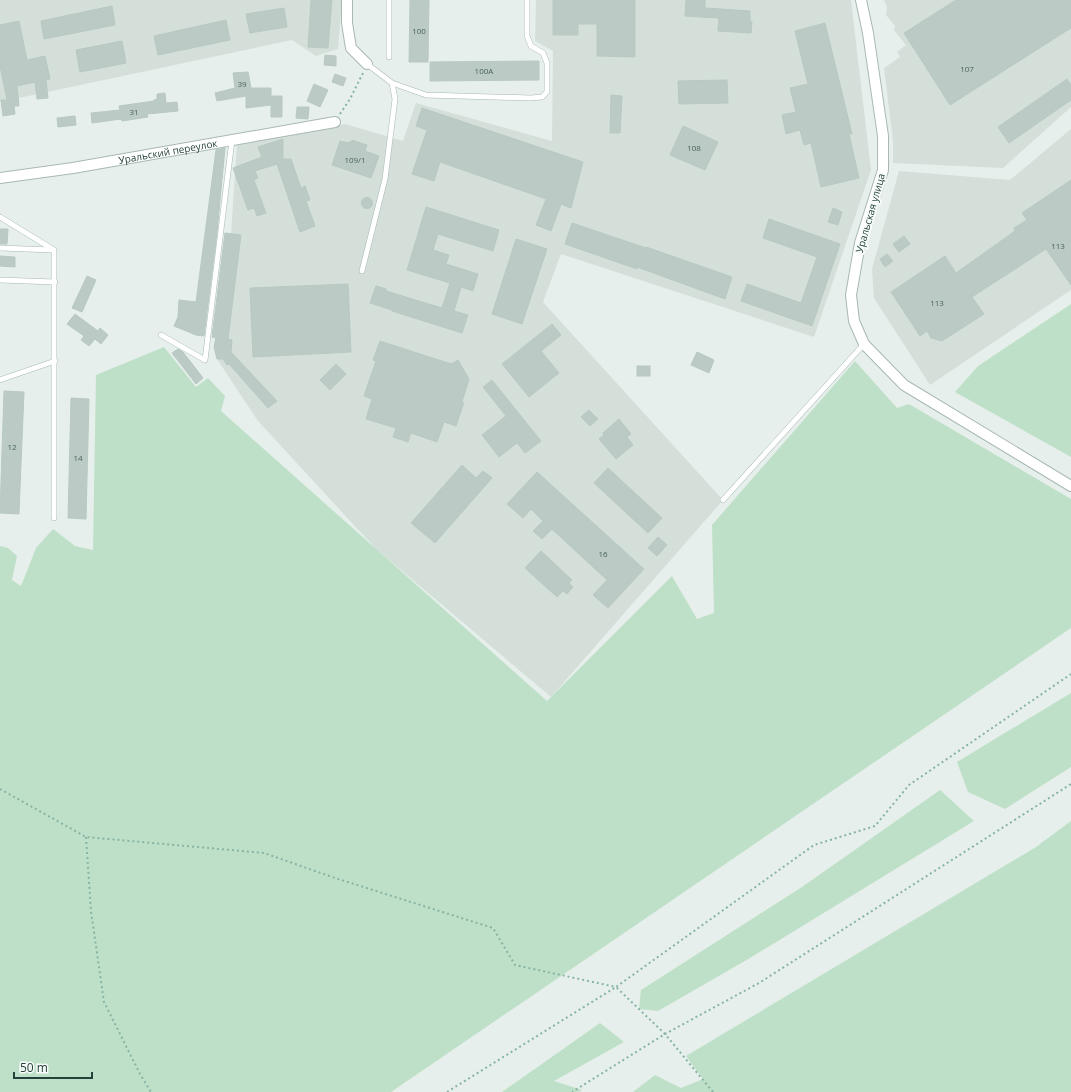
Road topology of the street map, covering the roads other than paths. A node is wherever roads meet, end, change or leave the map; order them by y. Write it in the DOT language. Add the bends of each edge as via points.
graph roads {
  1 [pos="347,0"];
  2 [pos="389,0"];
  3 [pos="527,0"];
  4 [pos="861,0"];
  5 [pos="389,57"];
  6 [pos="367,64"];
  7 [pos="392,83"];
  8 [pos="335,122"];
  9 [pos="232,139"];
  10 [pos="0,178"];
  11 [pos="0,217"];
  12 [pos="0,248"];
  13 [pos="54,250"];
  14 [pos="362,271"];
  15 [pos="0,280"];
  16 [pos="55,282"];
  17 [pos="161,335"];
  18 [pos="864,344"];
  19 [pos="55,361"];
  20 [pos="0,380"];
  21 [pos="1071,486"];
  22 [pos="723,500"];
  23 [pos="54,518"];
  1 -- 6 [label="street" via="351,48"];
  2 -- 5 [label="lane"];
  3 -- 7 [label="lane" via="528,36 531,46 543,53 547,63 547,92 542,97 426,95"];
  4 -- 18 [label="street, Уральская улица" via="883,136 883,170 860,243 851,295 854,321"];
  6 -- 7 [label="lane"];
  7 -- 14 [label="lane" via="395,99 385,179"];
  8 -- 9 [label="street, Уральский переулок"];
  9 -- 10 [label="street, Уральский переулок" via="73,168"];
  9 -- 17 [label="lane" via="205,360"];
  11 -- 13 [label="lane"];
  12 -- 13 [label="lane"];
  13 -- 16 [label="lane"];
  15 -- 16 [label="lane"];
  16 -- 19 [label="lane"];
  18 -- 21 [label="street, Уральская улица" via="904,385"];
  18 -- 22 [label="lane"];
  19 -- 20 [label="lane"];
  19 -- 23 [label="lane"];
}
